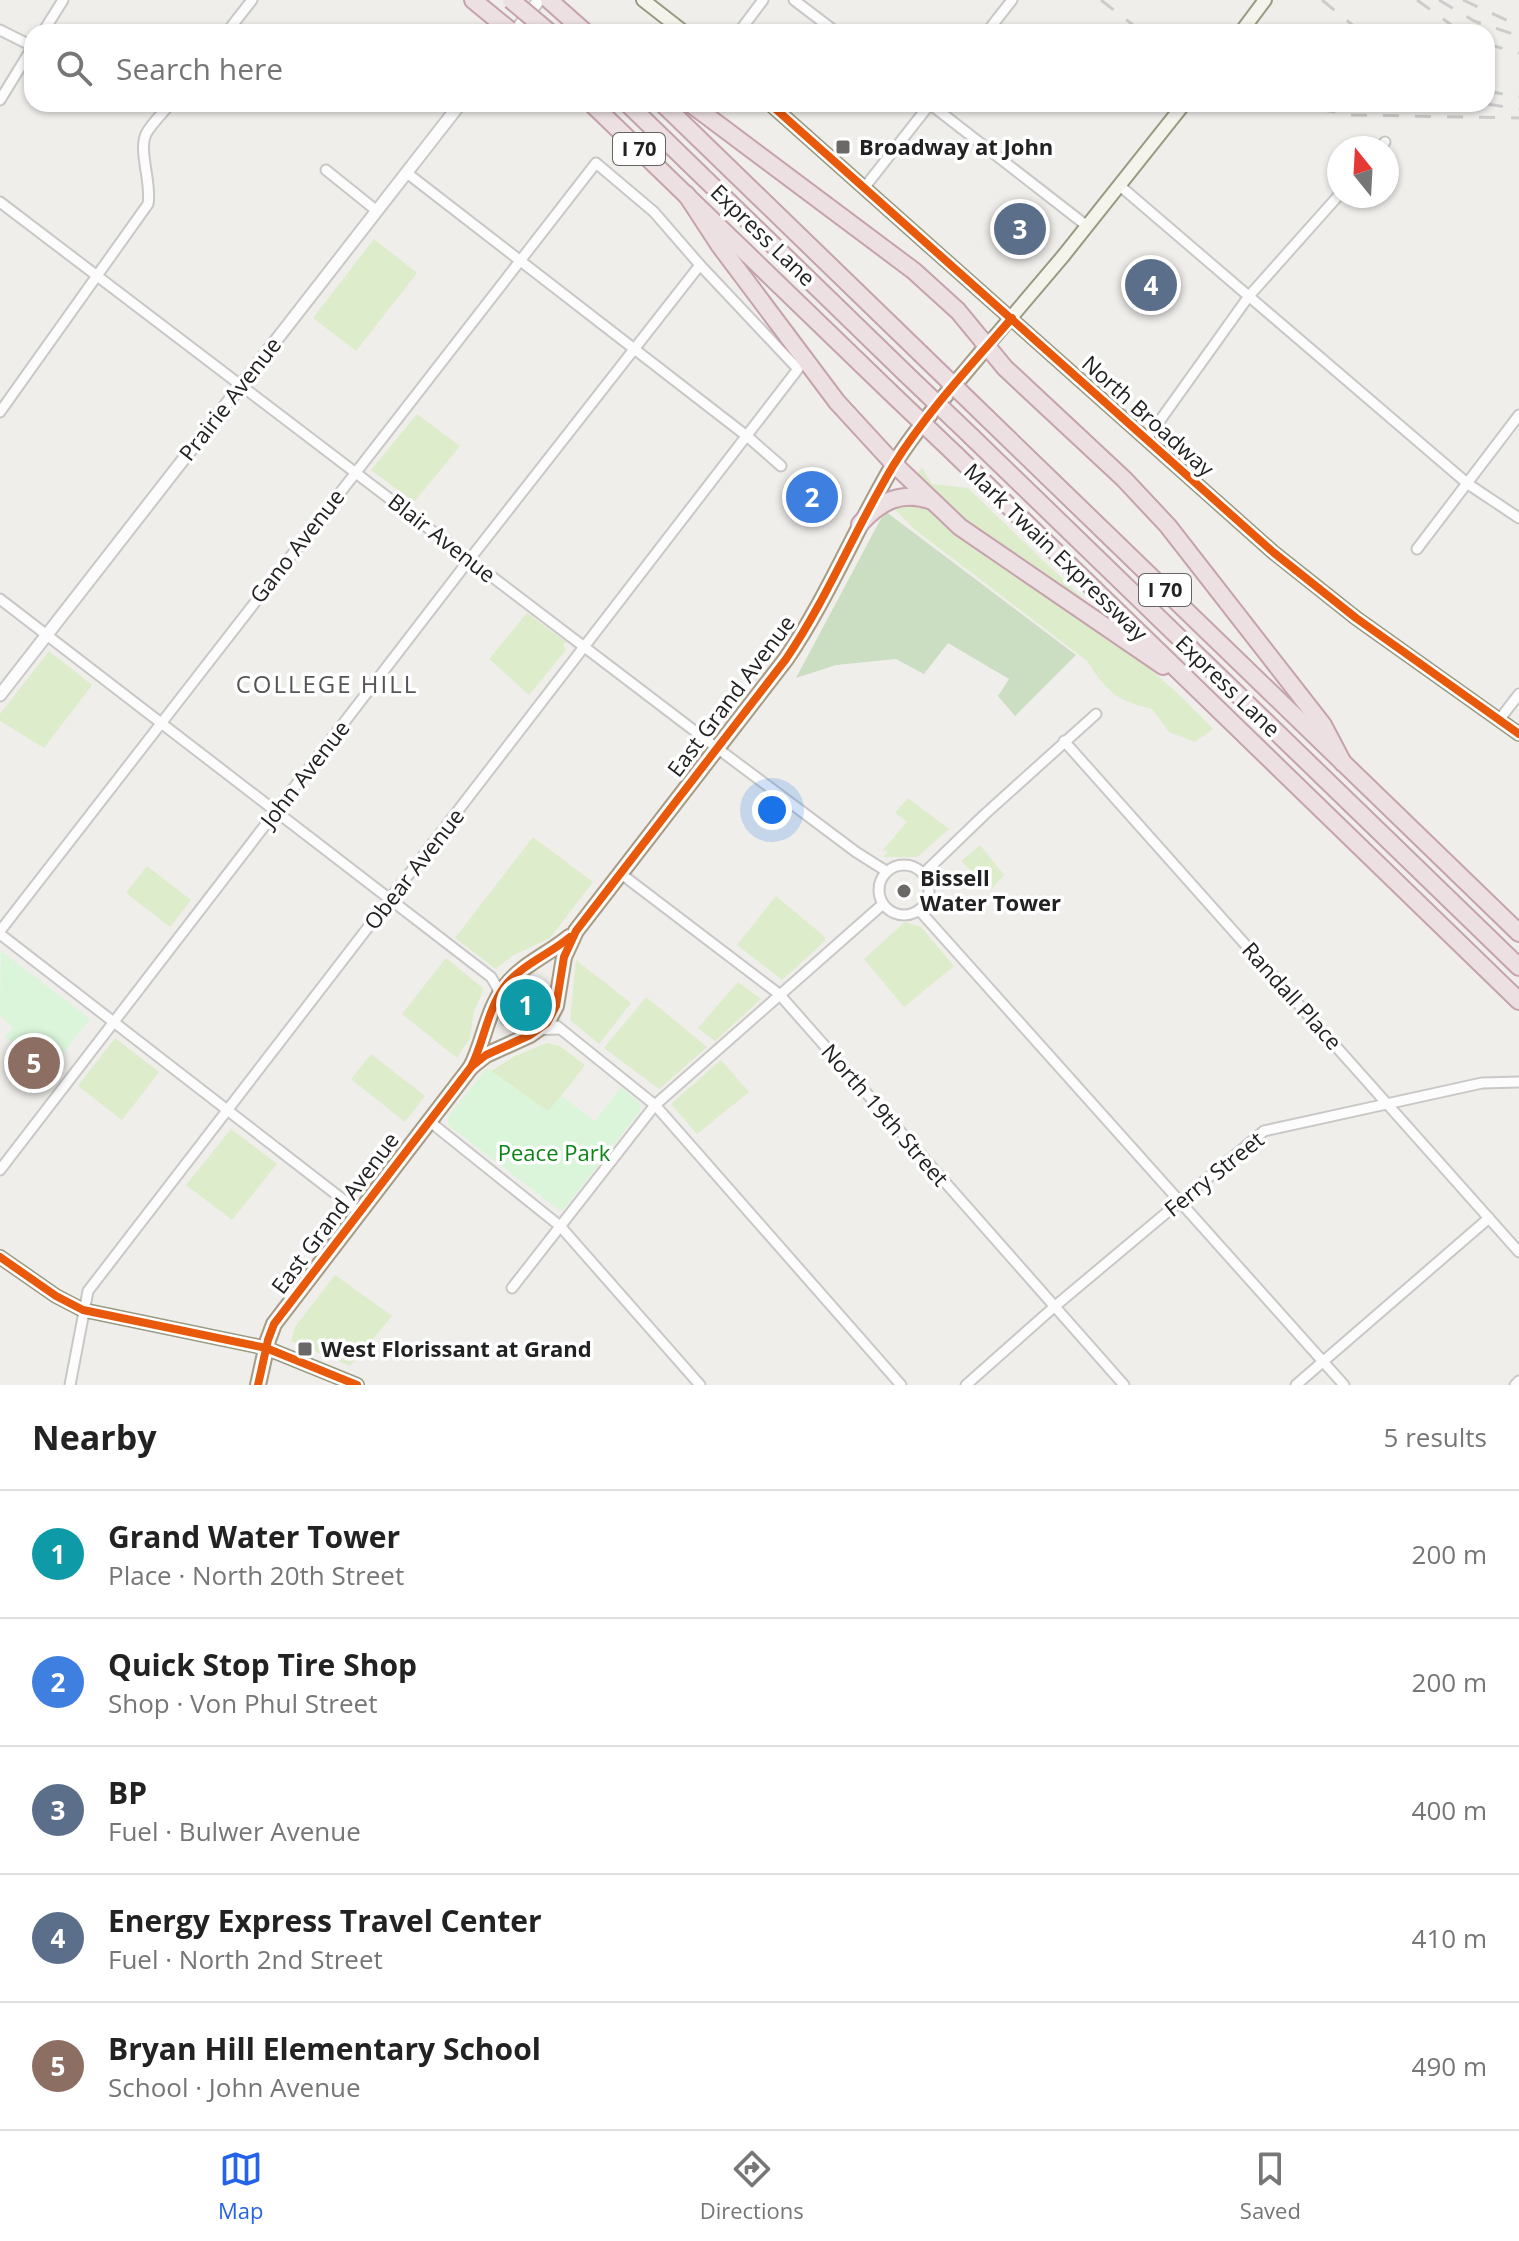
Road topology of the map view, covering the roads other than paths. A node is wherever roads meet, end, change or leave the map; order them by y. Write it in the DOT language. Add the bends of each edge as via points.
graph roads {
  1 [pos="63,0"];
  2 [pos="252,0"];
  3 [pos="473,0"];
  4 [pos="511,0"];
  5 [pos="539,0"];
  6 [pos="549,0"];
  7 [pos="643,0"];
  8 [pos="763,0"];
  9 [pos="794,0"];
  10 [pos="1012,0"];
  11 [pos="1265,0"];
  12 [pos="48,24"];
  13 [pos="233,24"];
  14 [pos="503,24"];
  15 [pos="520,24"];
  16 [pos="540,24"];
  17 [pos="576,24"];
  18 [pos="674,24"];
  19 [pos="745,24"];
  20 [pos="826,24"];
  21 [pos="993,24"];
  22 [pos="1247,24"];
  23 [pos="0,30"];
  24 [pos="24,43"];
  25 [pos="24,60"];
  26 [pos="0,100"];
  27 [pos="164,112"];
  28 [pos="454,112"];
  29 [pos="600,112"];
  30 [pos="636,112"];
  31 [pos="671,112"];
  32 [pos="702,112"];
  33 [pos="779,112"];
  34 [pos="924,112"];
  35 [pos="940,112"];
  36 [pos="1178,112"];
  37 [pos="326,170"];
  38 [pos="407,173"];
  39 [pos="1119,185"];
  40 [pos="864,188"];
  41 [pos="686,194"];
  42 [pos="0,202"];
  43 [pos="1327,208"];
  44 [pos="377,211"];
  45 [pos="1087,226"];
  46 [pos="518,260"];
  47 [pos="700,265"];
  48 [pos="98,275"];
  49 [pos="1249,296"];
  50 [pos="1012,318"];
  51 [pos="986,347"];
  52 [pos="633,350"];
  53 [pos="242,383"];
  54 [pos="0,412"];
  55 [pos="1519,415"];
  56 [pos="748,437"];
  57 [pos="1146,440"];
  58 [pos="894,464"];
  59 [pos="781,466"];
  60 [pos="355,471"];
  61 [pos="1468,484"];
  62 [pos="932,501"];
  63 [pos="1519,518"];
  64 [pos="860,524"];
  65 [pos="1417,549"];
  66 [pos="469,560"];
  67 [pos="0,599"];
  68 [pos="48,634"];
  69 [pos="586,648"];
  70 [pos="1203,694"];
  71 [pos="1519,694"];
  72 [pos="0,695"];
  73 [pos="1096,714"];
  74 [pos="1499,720"];
  75 [pos="162,723"];
  76 [pos="1519,734"];
  77 [pos="1064,741"];
  78 [pos="717,748"];
  79 [pos="1343,763"];
  80 [pos="276,811"];
  81 [pos="886,871"];
  82 [pos="620,873"];
  83 [pos="923,874"];
  84 [pos="390,900"];
  85 [pos="883,904"];
  86 [pos="919,910"];
  87 [pos="576,931"];
  88 [pos="0,932"];
  89 [pos="1519,933"];
  90 [pos="1519,967"];
  91 [pos="491,977"];
  92 [pos="512,978"];
  93 [pos="779,994"];
  94 [pos="499,996"];
  95 [pos="1519,1001"];
  96 [pos="553,1014"];
  97 [pos="113,1023"];
  98 [pos="540,1029"];
  99 [pos="559,1029"];
  100 [pos="471,1067"];
  101 [pos="1519,1082"];
  102 [pos="1387,1103"];
  103 [pos="655,1105"];
  104 [pos="227,1110"];
  105 [pos="429,1121"];
  106 [pos="0,1170"];
  107 [pos="1180,1200"];
  108 [pos="359,1212"];
  109 [pos="1489,1218"];
  110 [pos="560,1226"];
  111 [pos="1519,1252"];
  112 [pos="0,1257"];
  113 [pos="512,1288"];
  114 [pos="1054,1307"];
  115 [pos="83,1310"];
  116 [pos="266,1348"];
  117 [pos="1323,1362"];
  118 [pos="70,1385"];
  119 [pos="258,1385"];
  120 [pos="357,1385"];
  121 [pos="700,1385"];
  122 [pos="901,1385"];
  123 [pos="966,1385"];
  124 [pos="1124,1385"];
  125 [pos="1296,1385"];
  126 [pos="1344,1385"];
  1 -- 12 [label="street"];
  2 -- 13 [label="street"];
  3 -- 14 [label="highway"];
  4 -- 16 [label="highway, bridge"];
  5 -- 15 [label="street"];
  6 -- 17 [label="highway"];
  7 -- 18 [label="main road"];
  8 -- 19 [label="street"];
  9 -- 20 [label="street"];
  10 -- 21 [label="street"];
  11 -- 22 [label="main road"];
  23 -- 24 [label="street"];
  25 -- 26 [label="street"];
  27 -- 48 [label="street" via="144,144 148,204"];
  28 -- 38 [label="street, Prairie Avenue"];
  29 -- 41 [label="highway, Mark Twain Expressway / I 70"];
  30 -- 90 [label="highway, Express Lane, bridge"];
  31 -- 79 [label="highway, I 70, bridge"];
  32 -- 51 [label="highway" via="923,278"];
  33 -- 40 [label="main road, North Broadway"];
  34 -- 40 [label="street"];
  35 -- 45 [label="street"];
  36 -- 39 [label="main road, East Grand Avenue"];
  37 -- 44 [label="street"];
  38 -- 44 [label="street, Prairie Avenue"];
  38 -- 46 [label="street"];
  39 -- 45 [label="main road, East Grand Avenue"];
  39 -- 49 [label="street"];
  40 -- 50 [label="main road, North Broadway"];
  41 -- 58 [label="highway" via="837,402"];
  41 -- 70 [label="highway, Mark Twain Expressway / I 70, bridge"];
  42 -- 48 [label="street, Blair Avenue"];
  43 -- 49 [label="street"];
  44 -- 53 [label="street, Prairie Avenue"];
  45 -- 50 [label="main road, East Grand Avenue"];
  46 -- 47 [label="street, Gano Avenue" via="596,163 654,212"];
  46 -- 52 [label="street"];
  46 -- 60 [label="street, Gano Avenue"];
  47 -- 52 [label="street, John Avenue"];
  47 -- 56 [label="street, Obear Avenue" via="798,369"];
  48 -- 53 [label="street, Blair Avenue"];
  48 -- 54 [label="street"];
  49 -- 57 [label="street"];
  49 -- 61 [label="street"];
  50 -- 51 [label="main road, East Grand Avenue"];
  50 -- 57 [label="main road, North Broadway"];
  51 -- 58 [label="main road, East Grand Avenue"];
  51 -- 79 [label="highway" via="1168,526 1323,725"];
  52 -- 56 [label="street"];
  52 -- 66 [label="street, John Avenue"];
  53 -- 60 [label="street, Blair Avenue"];
  53 -- 68 [label="street, Prairie Avenue"];
  55 -- 61 [label="street"];
  56 -- 59 [label="street"];
  56 -- 69 [label="street, Obear Avenue"];
  57 -- 74 [label="main road, North Broadway" via="1321,591"];
  58 -- 62 [label="highway"];
  58 -- 64 [label="main road, East Grand Avenue"];
  60 -- 66 [label="street, Blair Avenue"];
  60 -- 75 [label="street, Gano Avenue"];
  61 -- 63 [label="street"];
  61 -- 65 [label="street"];
  62 -- 64 [label="highway" via="894,497"];
  62 -- 70 [label="highway" via="974,537"];
  64 -- 78 [label="main road, East Grand Avenue" via="799,640"];
  66 -- 69 [label="street, Blair Avenue"];
  66 -- 80 [label="street, John Avenue"];
  67 -- 68 [label="street"];
  68 -- 72 [label="street, Prairie Avenue"];
  68 -- 75 [label="street"];
  69 -- 78 [label="street, Blair Avenue"];
  69 -- 84 [label="street, Obear Avenue"];
  70 -- 95 [label="highway, Mark Twain Expressway / I 70"];
  71 -- 74 [label="street"];
  73 -- 77 [label="street"];
  74 -- 76 [label="main road, North Broadway"];
  75 -- 80 [label="street"];
  75 -- 88 [label="street, Gano Avenue"];
  77 -- 83 [label="street"];
  77 -- 102 [label="street, Randall Place"];
  78 -- 81 [label="street, Blair Avenue"];
  78 -- 82 [label="main road, East Grand Avenue"];
  79 -- 89 [label="highway, I 70"];
  80 -- 84 [label="street"];
  80 -- 97 [label="street, John Avenue"];
  81 -- 83 [label="street, Blair Avenue" via="908,866"];
  81 -- 85 [label="street" via="879,888"];
  82 -- 87 [label="main road, East Grand Avenue"];
  82 -- 93 [label="street, North 19th Street"];
  83 -- 86 [label="street" via="929,893"];
  84 -- 91 [label="street"];
  84 -- 104 [label="street, Obear Avenue"];
  85 -- 86 [label="street" via="899,915"];
  85 -- 93 [label="street"];
  86 -- 107 [label="street"];
  87 -- 92 [label="main road, East Grand Avenue"];
  87 -- 96 [label="main road, East Grand Avenue" via="564,957"];
  88 -- 97 [label="street"];
  91 -- 92 [label="street"];
  91 -- 94 [label="street"];
  92 -- 94 [label="main road, East Grand Avenue"];
  92 -- 96 [label="street" via="541,986"];
  93 -- 103 [label="street"];
  93 -- 114 [label="street, North 19th Street"];
  94 -- 98 [label="street" via="506,1020 518,1028"];
  94 -- 100 [label="main road, East Grand Avenue"];
  96 -- 98 [label="main road, East Grand Avenue"];
  96 -- 99 [label="street"];
  97 -- 104 [label="street"];
  97 -- 106 [label="street, John Avenue"];
  98 -- 99 [label="street"];
  98 -- 100 [label="main road, East Grand Avenue"];
  99 -- 103 [label="street"];
  100 -- 105 [label="main road, East Grand Avenue"];
  101 -- 102 [label="street, Ferry Street" via="1482,1083"];
  102 -- 107 [label="street, Ferry Street" via="1264,1131"];
  102 -- 109 [label="street, Randall Place"];
  103 -- 110 [label="street"];
  103 -- 122 [label="street"];
  104 -- 108 [label="street"];
  104 -- 115 [label="street, Obear Avenue" via="88,1291"];
  105 -- 108 [label="main road, East Grand Avenue"];
  105 -- 110 [label="street"];
  107 -- 114 [label="street, Ferry Street"];
  107 -- 117 [label="street"];
  108 -- 116 [label="main road, East Grand Avenue" via="279,1317"];
  109 -- 111 [label="street, Randall Place"];
  109 -- 117 [label="street"];
  110 -- 113 [label="street"];
  110 -- 121 [label="street"];
  112 -- 115 [label="main road"];
  114 -- 123 [label="street, Ferry Street"];
  114 -- 124 [label="street, North 19th Street"];
  115 -- 116 [label="main road"];
  115 -- 118 [label="street, Obear Avenue"];
  116 -- 119 [label="main road, East Grand Avenue"];
  116 -- 120 [label="main road"];
  117 -- 125 [label="street"];
  117 -- 126 [label="street"];
}
